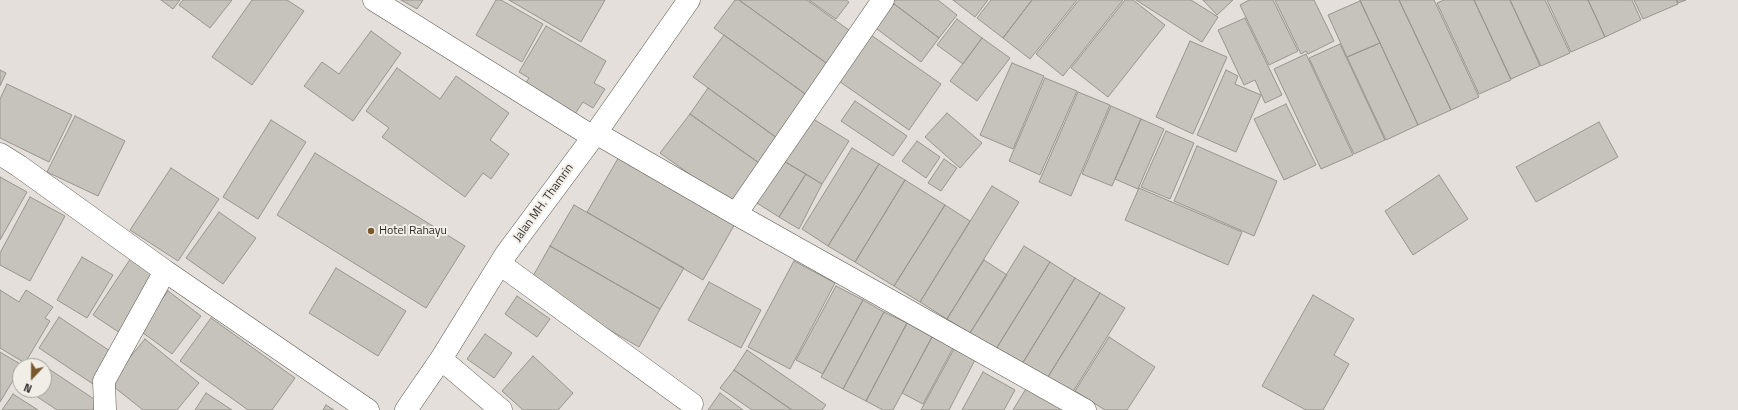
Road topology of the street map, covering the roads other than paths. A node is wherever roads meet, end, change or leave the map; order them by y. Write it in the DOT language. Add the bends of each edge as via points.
graph roads {
  1 [pos="374,0"];
  2 [pos="689,0"];
  3 [pos="883,0"];
  4 [pos="595,135"];
  5 [pos="0,154"];
  6 [pos="736,214"];
  7 [pos="500,264"];
  8 [pos="165,271"];
  9 [pos="441,359"];
  10 [pos="692,404"];
  11 [pos="105,410"];
  12 [pos="368,410"];
  13 [pos="406,410"];
  14 [pos="501,410"];
  15 [pos="1085,410"];
  1 -- 4 [label="street"];
  2 -- 4 [label="street, Jalan MH. Thamrin"];
  3 -- 6 [label="street"];
  4 -- 6 [label="street"];
  4 -- 7 [label="street, Jalan MH. Thamrin"];
  5 -- 8 [label="street"];
  6 -- 15 [label="street"];
  7 -- 9 [label="street, Jalan MH. Thamrin"];
  7 -- 10 [label="street"];
  8 -- 11 [label="street" via="104,380"];
  8 -- 12 [label="street"];
  9 -- 13 [label="street, Jalan MH. Thamrin"];
  9 -- 14 [label="street"];
}
